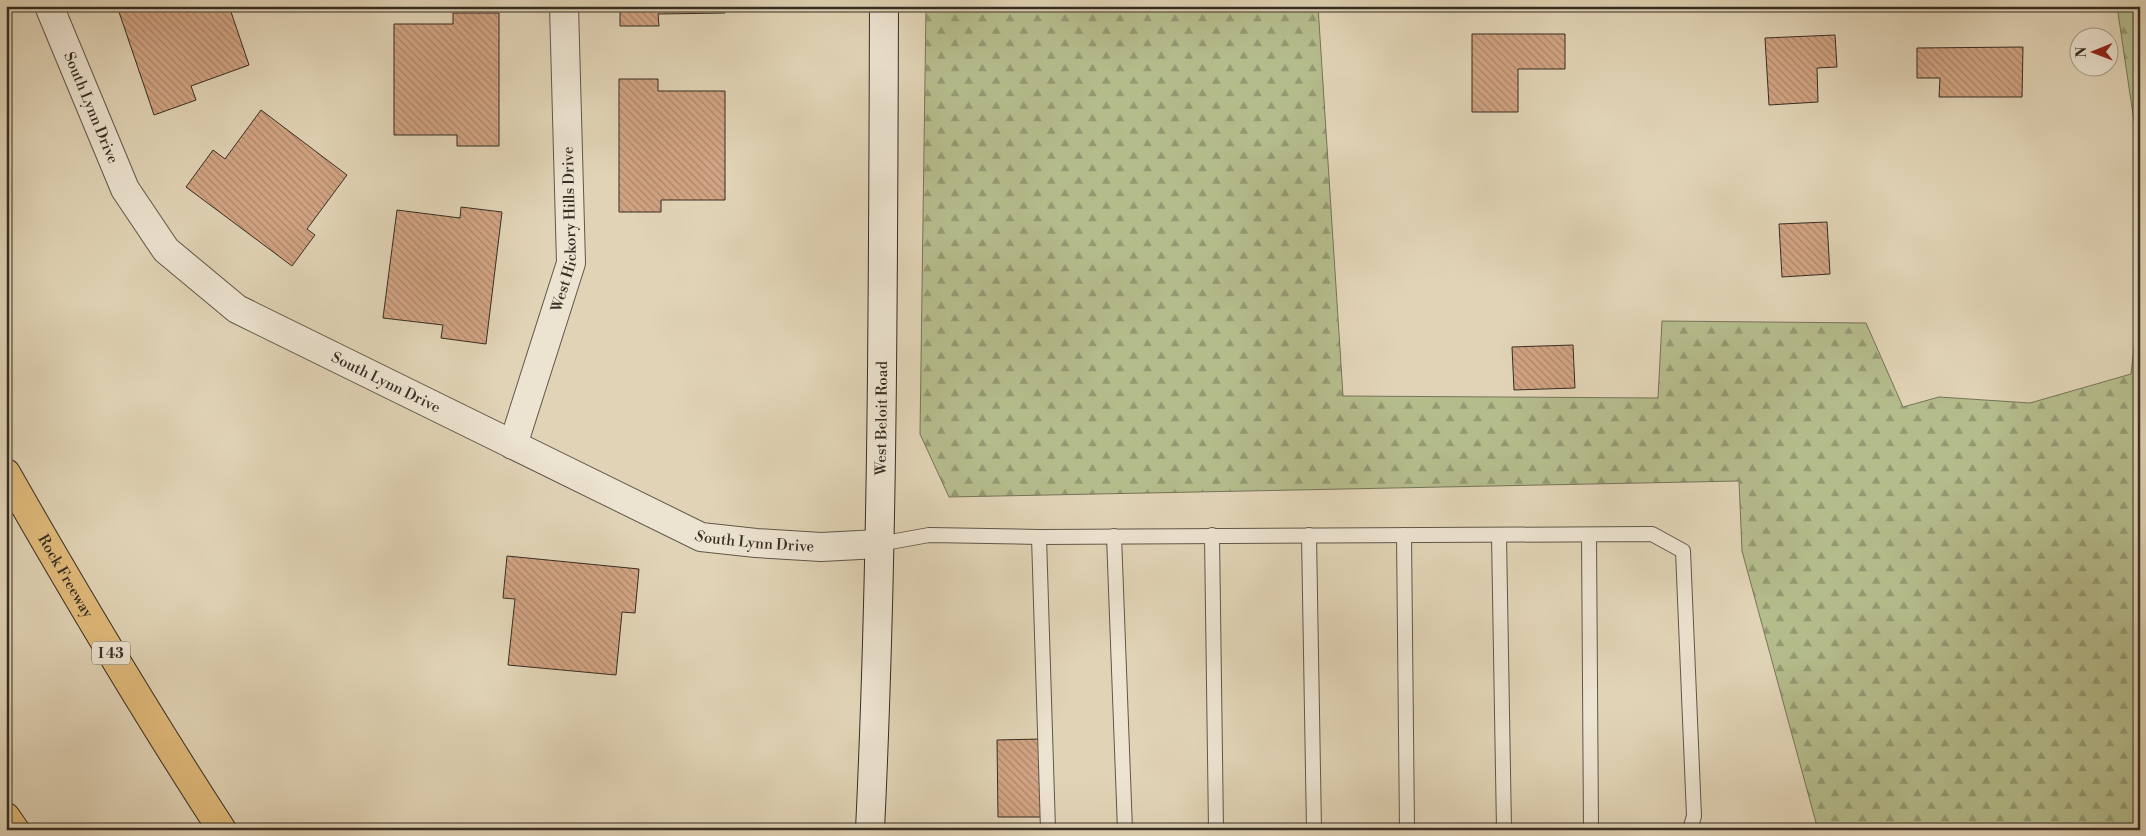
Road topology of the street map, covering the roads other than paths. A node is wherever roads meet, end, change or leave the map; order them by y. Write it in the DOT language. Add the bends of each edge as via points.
graph roads {
  1 [pos="49,6"];
  2 [pos="564,6"];
  3 [pos="884,6"];
  4 [pos="513,445"];
  5 [pos="6,473"];
  6 [pos="1499,534"];
  7 [pos="1589,534"];
  8 [pos="1212,535"];
  9 [pos="1309,535"];
  10 [pos="1404,535"];
  11 [pos="1114,536"];
  12 [pos="1039,537"];
  13 [pos="879,544"];
  14 [pos="6,817"];
  15 [pos="15,830"];
  16 [pos="222,830"];
  17 [pos="870,830"];
  18 [pos="1048,830"];
  19 [pos="1125,830"];
  20 [pos="1216,830"];
  21 [pos="1314,830"];
  22 [pos="1407,830"];
  23 [pos="1504,830"];
  24 [pos="1591,830"];
  25 [pos="1690,830"];
  1 -- 4 [label="street, South Lynn Drive" via="125,189 166,250 237,309"];
  2 -- 4 [label="street, West Hickory Hills Drive" via="571,263"];
  3 -- 13 [label="street, West Beloit Road"];
  4 -- 13 [label="street, South Lynn Drive" via="702,537 821,547"];
  5 -- 16 [label="highway, Rock Freeway / I 43" via="86,612"];
  6 -- 7 [label="lane"];
  6 -- 10 [label="lane"];
  6 -- 23 [label="lane"];
  7 -- 24 [label="lane"];
  7 -- 25 [label="lane" via="1652,534 1683,551 1694,816"];
  8 -- 9 [label="lane"];
  8 -- 11 [label="lane"];
  8 -- 20 [label="lane"];
  9 -- 10 [label="lane"];
  9 -- 21 [label="lane"];
  10 -- 22 [label="lane"];
  11 -- 12 [label="lane"];
  11 -- 19 [label="lane"];
  12 -- 13 [label="lane" via="929,534"];
  12 -- 18 [label="lane"];
  13 -- 17 [label="street, West Beloit Road" via="877,697"];
  14 -- 15 [label="highway"];
}
